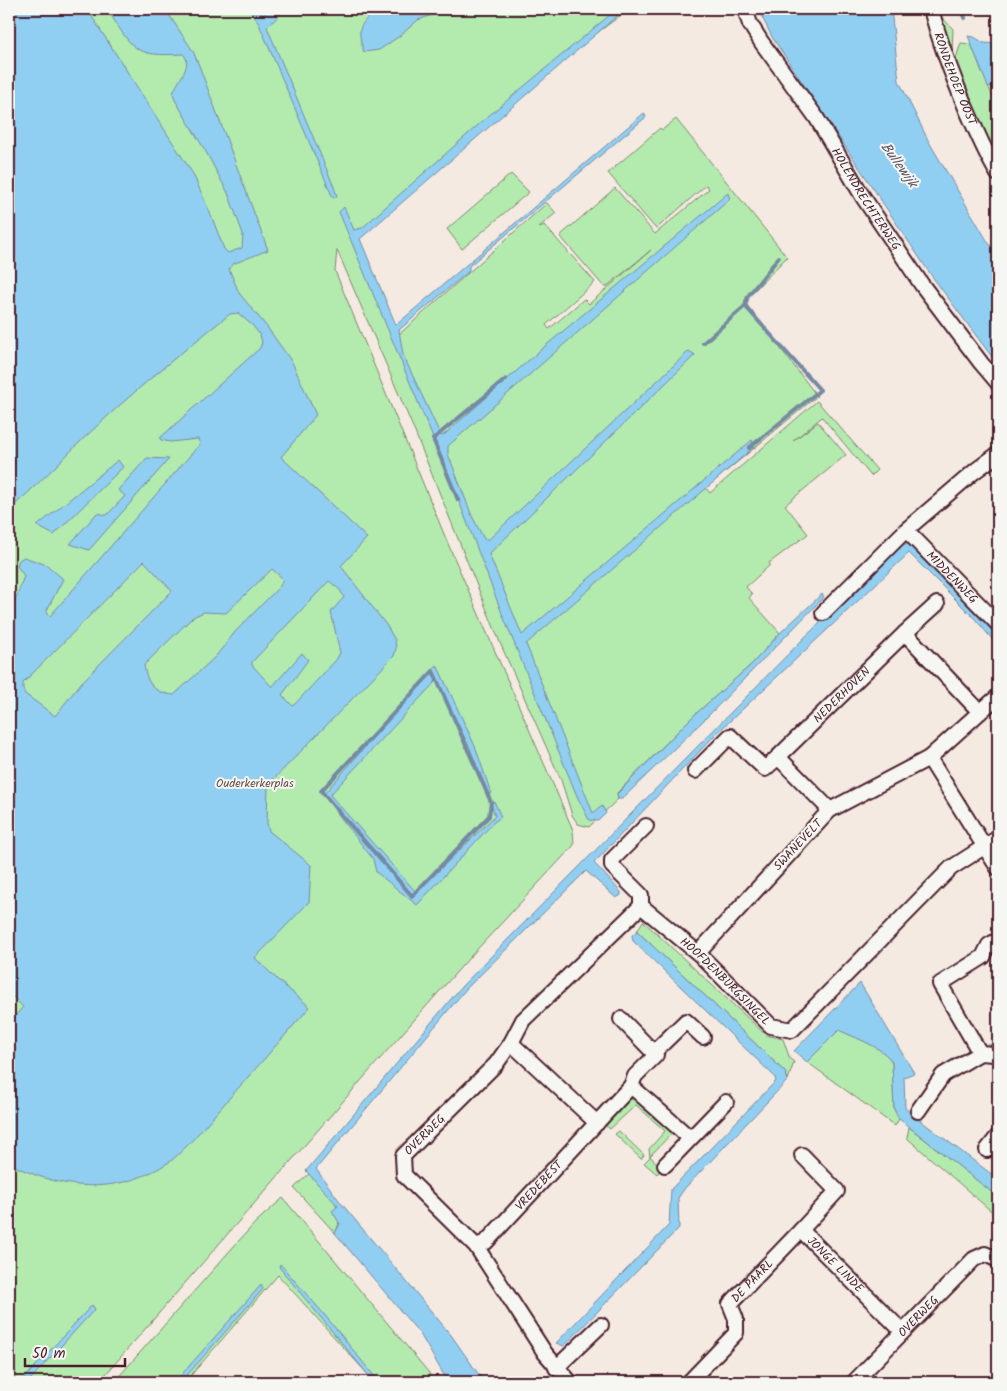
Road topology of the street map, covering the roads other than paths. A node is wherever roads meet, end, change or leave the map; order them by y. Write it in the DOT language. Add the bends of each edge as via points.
graph roads {
  1 [pos="745,9"];
  2 [pos="931,9"];
  3 [pos="998,174"];
  4 [pos="998,383"];
  5 [pos="998,454"];
  6 [pos="906,530"];
  7 [pos="937,604"];
  8 [pos="823,613"];
  9 [pos="998,624"];
  10 [pos="905,633"];
  11 [pos="998,703"];
  12 [pos="980,712"];
  13 [pos="778,757"];
  14 [pos="929,758"];
  15 [pos="695,771"];
  16 [pos="830,810"];
  17 [pos="646,826"];
  18 [pos="998,838"];
  19 [pos="985,846"];
  20 [pos="998,868"];
  21 [pos="641,906"];
  22 [pos="998,940"];
  23 [pos="698,953"];
  24 [pos="622,1019"];
  25 [pos="703,1037"];
  26 [pos="511,1043"];
  27 [pos="654,1052"];
  28 [pos="980,1053"];
  29 [pos="998,1057"];
  30 [pos="631,1086"];
  31 [pos="726,1102"];
  32 [pos="918,1111"];
  33 [pos="597,1123"];
  34 [pos="998,1136"];
  35 [pos="690,1138"];
  36 [pos="987,1150"];
  37 [pos="802,1155"];
  38 [pos="665,1165"];
  39 [pos="801,1230"];
  40 [pos="476,1246"];
  41 [pos="998,1260"];
  42 [pos="601,1325"];
  43 [pos="902,1331"];
  44 [pos="556,1368"];
  45 [pos="570,1382"];
  46 [pos="689,1382"];
  47 [pos="854,1382"];
  1 -- 4 [label="street, HOLENDRECHTERWEG" via="750,24 816,117 863,197 917,277"];
  2 -- 3 [label="street, RONDEHOEP OOST" via="950,69 986,154"];
  5 -- 6 [label="street"];
  6 -- 8 [label="street"];
  6 -- 9 [label="street, MIDDENWEG"];
  7 -- 10 [label="street, NEDERHOVEN"];
  10 -- 12 [label="street"];
  10 -- 13 [label="street, NEDERHOVEN"];
  11 -- 12 [label="street" via="994,699"];
  12 -- 14 [label="street"];
  13 -- 15 [label="street" via="765,769 730,736"];
  13 -- 16 [label="street, SWANEVELT"];
  14 -- 16 [label="street"];
  14 -- 19 [label="street"];
  16 -- 23 [label="street, SWANEVELT"];
  17 -- 21 [label="street, HOOFDENBURGSINGEL" via="612,860 612,866 641,895"];
  18 -- 19 [label="street, HOOFDENBURGSINGEL"];
  19 -- 20 [label="street"];
  19 -- 23 [label="street, HOOFDENBURGSINGEL" via="951,868 792,1030 771,1026"];
  21 -- 23 [label="street, HOOFDENBURGSINGEL"];
  21 -- 26 [label="street, OVERWEG" via="523,1020"];
  22 -- 28 [label="street" via="989,946 983,957 940,984"];
  24 -- 27 [label="street"];
  25 -- 27 [label="street, VREDEBEST" via="686,1022"];
  26 -- 33 [label="street"];
  26 -- 40 [label="street, OVERWEG" via="496,1064 403,1156 404,1174"];
  27 -- 30 [label="street, VREDEBEST" via="656,1054 635,1076"];
  28 -- 29 [label="street"];
  28 -- 32 [label="street" via="943,1075"];
  30 -- 33 [label="street, VREDEBEST"];
  30 -- 35 [label="street"];
  31 -- 35 [label="street"];
  33 -- 40 [label="street, VREDEBEST" via="486,1242"];
  34 -- 36 [label="street"];
  35 -- 38 [label="street"];
  37 -- 39 [label="street, JONGE LINDE" via="837,1191"];
  39 -- 43 [label="street, JONGE LINDE"];
  39 -- 46 [label="street, DE PAARL" via="730,1304 736,1319 736,1334"];
  40 -- 44 [label="street, OVERWEG"];
  41 -- 43 [label="street, OVERWEG" via="985,1254 974,1258"];
  42 -- 44 [label="street"];
  43 -- 47 [label="street, OVERWEG"];
  44 -- 45 [label="street, OVERWEG"];
}
